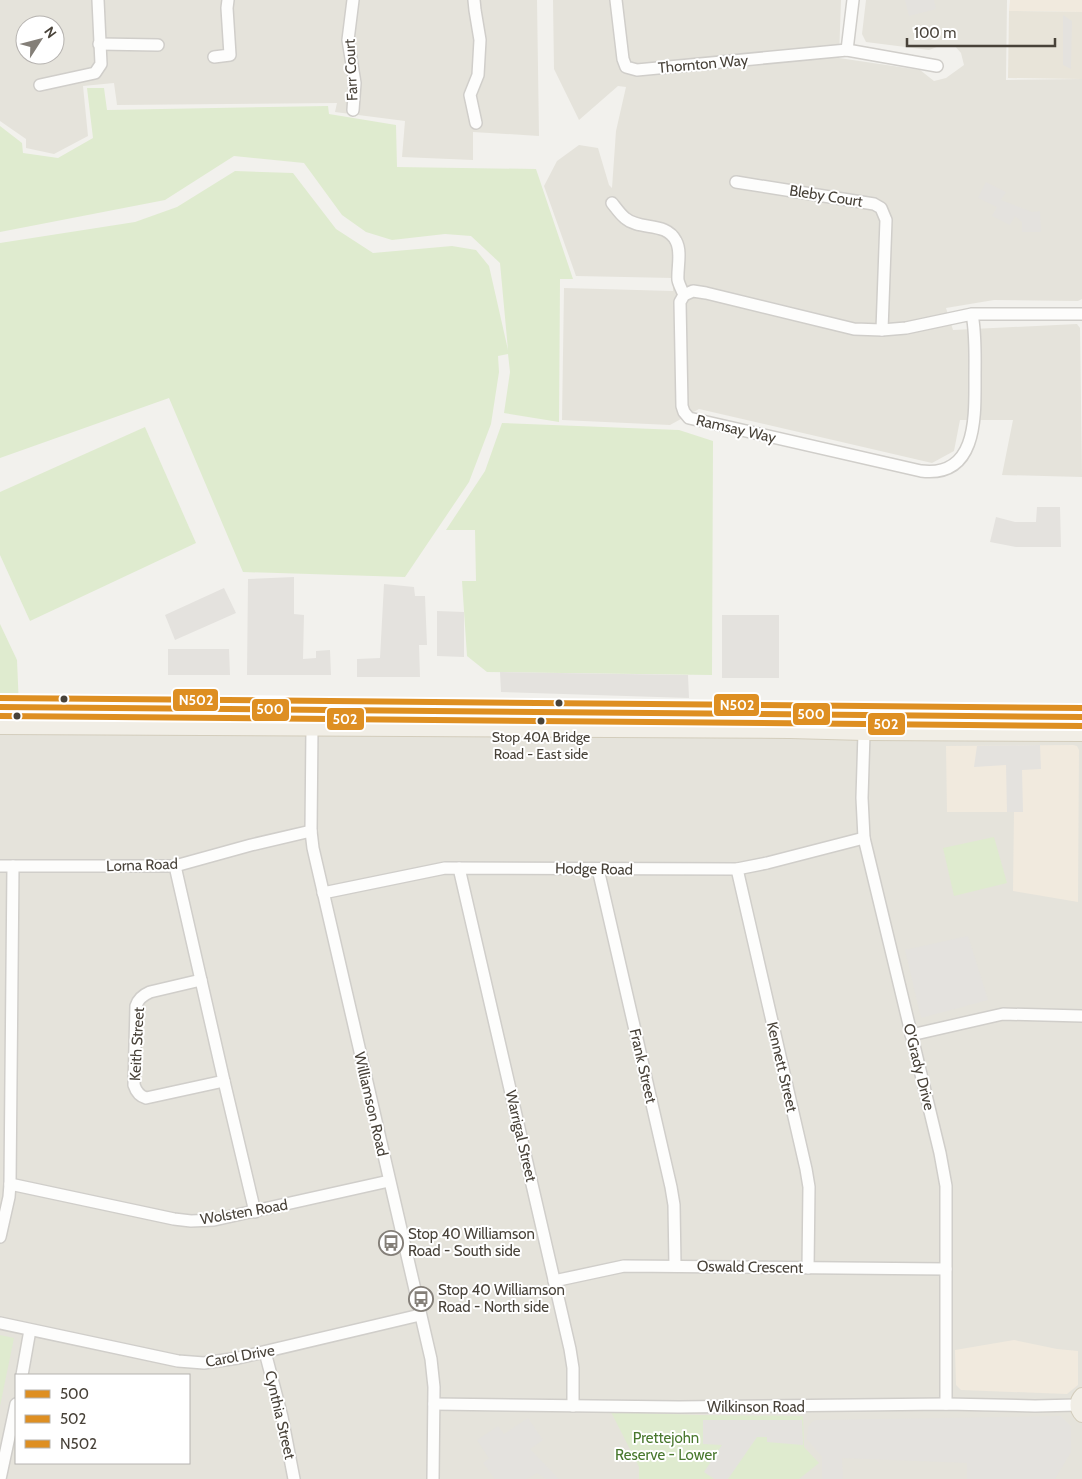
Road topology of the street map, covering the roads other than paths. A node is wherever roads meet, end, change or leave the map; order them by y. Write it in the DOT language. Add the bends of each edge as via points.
graph roads {
  1 [pos="98,0"];
  2 [pos="228,0"];
  3 [pos="353,0"];
  4 [pos="474,0"];
  5 [pos="616,0"];
  6 [pos="853,0"];
  7 [pos="99,44"];
  8 [pos="158,45"];
  9 [pos="848,50"];
  10 [pos="214,57"];
  11 [pos="937,66"];
  12 [pos="40,85"];
  13 [pos="353,110"];
  14 [pos="476,123"];
  15 [pos="736,182"];
  16 [pos="612,203"];
  17 [pos="684,295"];
  18 [pos="972,314"];
  19 [pos="1082,314"];
  20 [pos="882,330"];
  21 [pos="0,707"];
  22 [pos="151,708"];
  23 [pos="312,710"];
  24 [pos="481,712"];
  25 [pos="863,715"];
  26 [pos="1082,717"];
  27 [pos="0,727"];
  28 [pos="152,727"];
  29 [pos="312,728"];
  30 [pos="482,729"];
  31 [pos="864,733"];
  32 [pos="1082,734"];
  33 [pos="311,831"];
  34 [pos="864,838"];
  35 [pos="0,866"];
  36 [pos="13,866"];
  37 [pos="175,866"];
  38 [pos="459,868"];
  39 [pos="598,869"];
  40 [pos="737,869"];
  41 [pos="323,893"];
  42 [pos="200,980"];
  43 [pos="1082,1016"];
  44 [pos="911,1035"];
  45 [pos="224,1081"];
  46 [pos="5,1144"];
  47 [pos="389,1181"];
  48 [pos="10,1184"];
  49 [pos="255,1212"];
  50 [pos="0,1237"];
  51 [pos="675,1266"];
  52 [pos="808,1268"];
  53 [pos="946,1269"];
  54 [pos="554,1281"];
  55 [pos="420,1315"];
  56 [pos="0,1323"];
  57 [pos="30,1330"];
  58 [pos="265,1352"];
  59 [pos="22,1374"];
  60 [pos="434,1404"];
  61 [pos="946,1404"];
  62 [pos="1080,1405"];
  63 [pos="573,1406"];
  64 [pos="15,1409"];
  65 [pos="0,1479"];
  66 [pos="294,1479"];
  67 [pos="433,1479"];
  1 -- 7 [label="street"];
  2 -- 10 [label="street" via="230,55"];
  3 -- 13 [label="street, Farr Court" via="348,40 355,83"];
  4 -- 14 [label="street" via="480,40 478,75 470,95"];
  5 -- 9 [label="street, Thornton Way" via="626,68 637,70"];
  6 -- 9 [label="street"];
  7 -- 8 [label="street"];
  7 -- 12 [label="street" via="101,64 95,73"];
  9 -- 11 [label="street, Thornton Way"];
  15 -- 20 [label="street, Bleby Court" via="874,204 882,208 886,220"];
  16 -- 17 [label="street" via="625,219 658,227 673,236 678,243 678,282"];
  17 -- 18 [label="street, Ramsay Way" via="680,302 682,406 689,418 931,472 941,471 960,459 972,434 975,417 975,331"];
  17 -- 20 [label="street" via="693,291 706,293 854,329"];
  18 -- 19 [label="street"];
  18 -- 20 [label="street"];
  21 -- 22 [label="main road"];
  22 -- 23 [label="main road"];
  22 -- 28 [label="main road"];
  23 -- 24 [label="main road"];
  23 -- 29 [label="main road"];
  24 -- 25 [label="main road"];
  24 -- 30 [label="main road"];
  25 -- 26 [label="main road"];
  25 -- 31 [label="main road"];
  27 -- 28 [label="main road"];
  28 -- 29 [label="main road"];
  29 -- 30 [label="main road"];
  29 -- 33 [label="street, Williamson Road"];
  30 -- 31 [label="main road"];
  31 -- 32 [label="main road"];
  31 -- 34 [label="street, O'Grady Drive"];
  33 -- 37 [label="street, Lorna Road"];
  33 -- 41 [label="street, Williamson Road"];
  34 -- 40 [label="street, Hodge Road"];
  34 -- 44 [label="street, O'Grady Drive"];
  35 -- 36 [label="street, Lorna Road"];
  36 -- 37 [label="street, Lorna Road"];
  36 -- 46 [label="street"];
  37 -- 42 [label="street"];
  38 -- 39 [label="street, Hodge Road"];
  38 -- 41 [label="street, Hodge Road" via="438,869"];
  38 -- 54 [label="street, Warrigal Street"];
  39 -- 40 [label="street, Hodge Road"];
  39 -- 51 [label="street, Frank Street" via="671,1187"];
  40 -- 52 [label="street, Kennett Street" via="806,1169 809,1187"];
  41 -- 47 [label="street, Williamson Road"];
  42 -- 45 [label="street"];
  42 -- 45 [label="street, Keith Street" via="150,992 138,1000 134,1085 137,1093 146,1098"];
  43 -- 44 [label="street" via="1003,1014"];
  44 -- 53 [label="street, O'Grady Drive" via="944,1174"];
  45 -- 49 [label="street"];
  46 -- 48 [label="street"];
  47 -- 49 [label="street, Wolsten Road"];
  47 -- 55 [label="street, Williamson Road"];
  48 -- 49 [label="street, Wolsten Road" via="183,1221 214,1220"];
  48 -- 50 [label="street"];
  51 -- 52 [label="street, Oswald Crescent"];
  51 -- 54 [label="street, Oswald Crescent" via="624,1266"];
  52 -- 53 [label="street, Oswald Crescent"];
  53 -- 61 [label="street, O'Grady Drive"];
  54 -- 63 [label="street, Warrigal Street" via="572,1358"];
  55 -- 58 [label="street, Carol Drive"];
  55 -- 60 [label="street, Williamson Road" via="431,1359"];
  56 -- 57 [label="street, Carol Drive"];
  57 -- 58 [label="street, Carol Drive" via="189,1362 217,1362"];
  57 -- 59 [label="street"];
  58 -- 66 [label="street, Cynthia Street"];
  60 -- 63 [label="street, Wilkinson Road"];
  60 -- 67 [label="street, Williamson Road"];
  61 -- 62 [label="street, Wilkinson Road"];
  61 -- 63 [label="street, Wilkinson Road"];
  64 -- 65 [label="street"];
}
